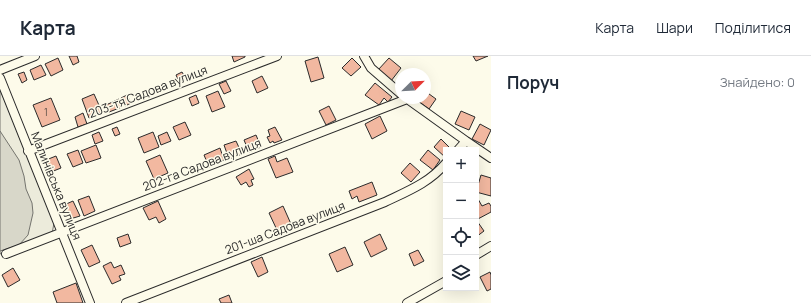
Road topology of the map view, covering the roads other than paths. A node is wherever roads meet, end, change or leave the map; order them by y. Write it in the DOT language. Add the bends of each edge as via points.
graph roads {
  1 [pos="35,56"];
  2 [pos="277,56"];
  3 [pos="364,56"];
  4 [pos="0,70"];
  5 [pos="0,78"];
  6 [pos="395,88"];
  7 [pos="395,101"];
  8 [pos="415,104"];
  9 [pos="466,141"];
  10 [pos="461,147"];
  11 [pos="28,150"];
  12 [pos="491,158"];
  13 [pos="443,166"];
  14 [pos="62,232"];
  15 [pos="491,246"];
  16 [pos="479,253"];
  17 [pos="6,254"];
  18 [pos="443,283"];
  19 [pos="90,303"];
  20 [pos="126,303"];
  21 [pos="407,303"];
  1 -- 4 [label="street"];
  2 -- 11 [label="street, 203-тя Садова вулиця"];
  3 -- 6 [label="street" via="371,68"];
  5 -- 11 [label="street, Малинівська вулиця"];
  7 -- 14 [label="street, 202-га Садова вулиця"];
  8 -- 9 [label="street"];
  9 -- 10 [label="street"];
  9 -- 12 [label="street"];
  11 -- 14 [label="street, Малинівська вулиця"];
  13 -- 20 [label="street, 201-ша Садова вулиця" via="420,186 385,202"];
  14 -- 17 [label="street, 202-га Садова вулиця"];
  14 -- 19 [label="street, Малинівська вулиця"];
  15 -- 16 [label="street"];
  18 -- 21 [label="street"];
}
